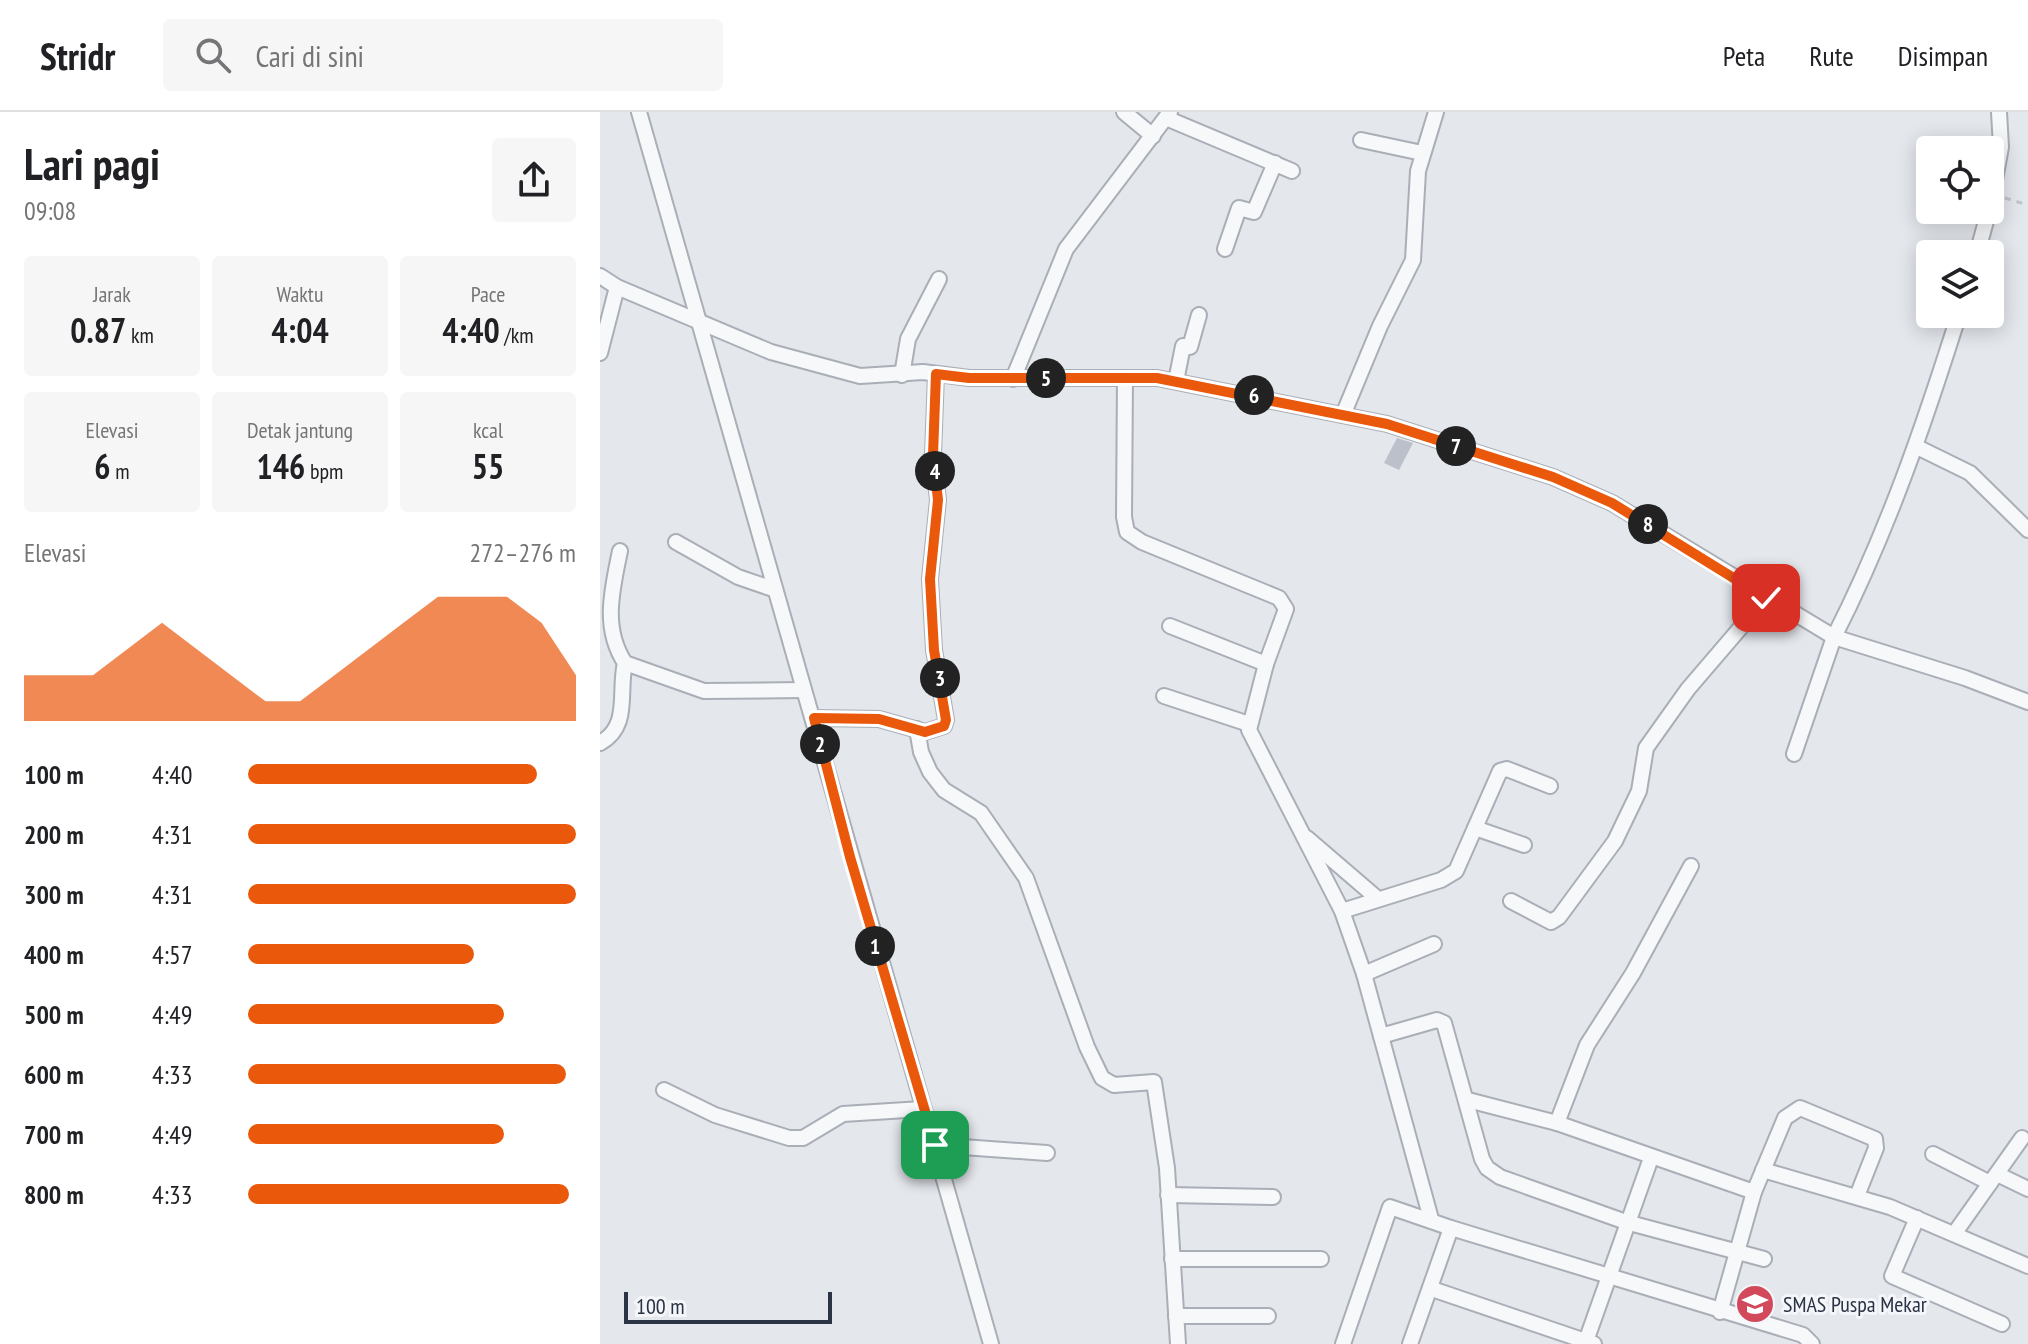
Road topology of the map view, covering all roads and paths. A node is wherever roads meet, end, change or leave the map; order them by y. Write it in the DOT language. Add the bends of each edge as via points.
graph roads {
  1 [pos="639,112"];
  2 [pos="1124,112"];
  3 [pos="1436,112"];
  4 [pos="1999,112"];
  5 [pos="1168,115"];
  6 [pos="1153,136"];
  7 [pos="2000,136"];
  8 [pos="1361,140"];
  9 [pos="1422,153"];
  10 [pos="1275,163"];
  11 [pos="1292,171"];
  12 [pos="2004,204"];
  13 [pos="2028,205"];
  14 [pos="1225,249"];
  15 [pos="600,276"];
  16 [pos="939,279"];
  17 [pos="617,287"];
  18 [pos="1199,315"];
  19 [pos="699,323"];
  20 [pos="1955,328"];
  21 [pos="600,353"];
  22 [pos="936,374"];
  23 [pos="902,375"];
  24 [pos="1125,378"];
  25 [pos="1013,379"];
  26 [pos="1176,381"];
  27 [pos="1343,415"];
  28 [pos="1917,447"];
  29 [pos="2028,530"];
  30 [pos="676,542"];
  31 [pos="620,551"];
  32 [pos="773,589"];
  33 [pos="1766,598"];
  34 [pos="1170,626"];
  35 [pos="1834,637"];
  36 [pos="625,663"];
  37 [pos="1266,664"];
  38 [pos="804,690"];
  39 [pos="1164,696"];
  40 [pos="2028,702"];
  41 [pos="814,718"];
  42 [pos="1249,724"];
  43 [pos="917,729"];
  44 [pos="600,743"];
  45 [pos="1794,754"];
  46 [pos="1550,786"];
  47 [pos="1475,828"];
  48 [pos="1301,832"];
  49 [pos="1524,845"];
  50 [pos="1691,866"];
  51 [pos="1378,899"];
  52 [pos="1511,901"];
  53 [pos="1342,911"];
  54 [pos="1434,944"];
  55 [pos="1364,974"];
  56 [pos="1381,1036"];
  57 [pos="664,1090"];
  58 [pos="1468,1100"];
  59 [pos="922,1109"];
  60 [pos="1557,1123"];
  61 [pos="2022,1138"];
  62 [pos="935,1145"];
  63 [pos="1047,1153"];
  64 [pos="1933,1154"];
  65 [pos="1651,1158"];
  66 [pos="1763,1170"];
  67 [pos="1994,1178"];
  68 [pos="2028,1189"];
  69 [pos="1754,1192"];
  70 [pos="1168,1195"];
  71 [pos="1857,1196"];
  72 [pos="1273,1197"];
  73 [pos="1917,1218"];
  74 [pos="1431,1219"];
  75 [pos="1626,1222"];
  76 [pos="1451,1228"];
  77 [pos="1954,1234"];
  78 [pos="1738,1252"];
  79 [pos="1172,1259"];
  80 [pos="1321,1259"];
  81 [pos="1764,1259"];
  82 [pos="2028,1266"];
  83 [pos="1608,1278"];
  84 [pos="1432,1289"];
  85 [pos="1720,1312"];
  86 [pos="1176,1316"];
  87 [pos="1268,1316"];
  88 [pos="2002,1324"];
  89 [pos="1588,1343"];
  90 [pos="991,1344"];
  91 [pos="1178,1344"];
  92 [pos="1343,1344"];
  93 [pos="1410,1344"];
  94 [pos="1812,1344"];
  1 -- 19 [label="street"];
  2 -- 6 [label="street"];
  3 -- 9 [label="street"];
  4 -- 7 [label="street"];
  5 -- 6 [label="street"];
  5 -- 10 [label="street"];
  6 -- 25 [label="street" via="1066,249"];
  8 -- 9 [label="street"];
  9 -- 27 [label="street" via="1413,260"];
  10 -- 11 [label="street"];
  10 -- 14 [label="street" via="1254,212 1239,208"];
  12 -- 13 [label="path"];
  15 -- 17 [label="street"];
  16 -- 23 [label="street" via="908,339"];
  17 -- 19 [label="street"];
  17 -- 21 [label="street"];
  18 -- 26 [label="street" via="1190,347 1183,346"];
  19 -- 23 [label="street" via="827,368 860,376"];
  19 -- 32 [label="street"];
  20 -- 28 [label="street"];
  22 -- 23 [label="street"];
  22 -- 25 [label="street"];
  22 -- 43 [label="street" via="933,455 938,500 930,579 934,650 947,712 944,726"];
  24 -- 25 [label="street"];
  24 -- 26 [label="street"];
  24 -- 37 [label="street" via="1127,532 1279,598 1285,618"];
  26 -- 27 [label="street"];
  27 -- 33 [label="street" via="1553,477 1612,503"];
  28 -- 29 [label="street" via="1970,473"];
  28 -- 35 [label="street"];
  30 -- 32 [label="street" via="738,577"];
  31 -- 36 [label="street" via="609,610"];
  32 -- 38 [label="street"];
  33 -- 35 [label="street"];
  33 -- 52 [label="street" via="1688,689 1646,748 1639,791 1615,841 1559,917 1542,920"];
  34 -- 37 [label="street"];
  35 -- 40 [label="street"];
  35 -- 45 [label="street"];
  36 -- 38 [label="street" via="704,691"];
  36 -- 44 [label="street" via="621,718 612,737"];
  37 -- 42 [label="street"];
  38 -- 41 [label="street"];
  39 -- 42 [label="street"];
  41 -- 43 [label="street" via="879,719"];
  41 -- 59 [label="street"];
  42 -- 48 [label="street"];
  43 -- 70 [label="street" via="930,772 944,790 981,813 1026,878 1102,1078 1114,1085 1154,1082"];
  46 -- 47 [label="street" via="1500,771"];
  47 -- 49 [label="street"];
  47 -- 51 [label="street" via="1461,864 1449,877"];
  48 -- 51 [label="street"];
  48 -- 53 [label="street"];
  50 -- 60 [label="street" via="1587,1045"];
  51 -- 53 [label="street"];
  53 -- 55 [label="street"];
  54 -- 55 [label="street"];
  55 -- 56 [label="street"];
  56 -- 58 [label="street" via="1441,1020"];
  56 -- 74 [label="street"];
  57 -- 59 [label="street" via="715,1115 789,1138 803,1138 843,1114"];
  58 -- 60 [label="street"];
  58 -- 75 [label="street" via="1487,1168"];
  59 -- 62 [label="street"];
  60 -- 65 [label="street"];
  61 -- 67 [label="street"];
  62 -- 63 [label="street"];
  62 -- 90 [label="street"];
  64 -- 67 [label="street"];
  65 -- 69 [label="street"];
  65 -- 75 [label="street"];
  66 -- 69 [label="street"];
  66 -- 71 [label="street"];
  66 -- 71 [label="street" via="1785,1118 1800,1108 1875,1139"];
  67 -- 68 [label="street"];
  67 -- 77 [label="street"];
  69 -- 78 [label="street"];
  70 -- 72 [label="street"];
  70 -- 79 [label="street"];
  71 -- 73 [label="street"];
  73 -- 77 [label="street"];
  73 -- 88 [label="street" via="1892,1276"];
  74 -- 76 [label="street"];
  74 -- 92 [label="street" via="1396,1207 1387,1210"];
  75 -- 78 [label="street"];
  75 -- 83 [label="street"];
  76 -- 83 [label="street"];
  76 -- 84 [label="street"];
  77 -- 82 [label="street"];
  78 -- 81 [label="street"];
  78 -- 85 [label="street"];
  79 -- 80 [label="street"];
  79 -- 86 [label="street"];
  83 -- 85 [label="street"];
  83 -- 89 [label="street"];
  84 -- 89 [label="street"];
  84 -- 93 [label="street"];
  85 -- 94 [label="street" via="1803,1335"];
  86 -- 87 [label="street"];
  86 -- 91 [label="street"];
}
